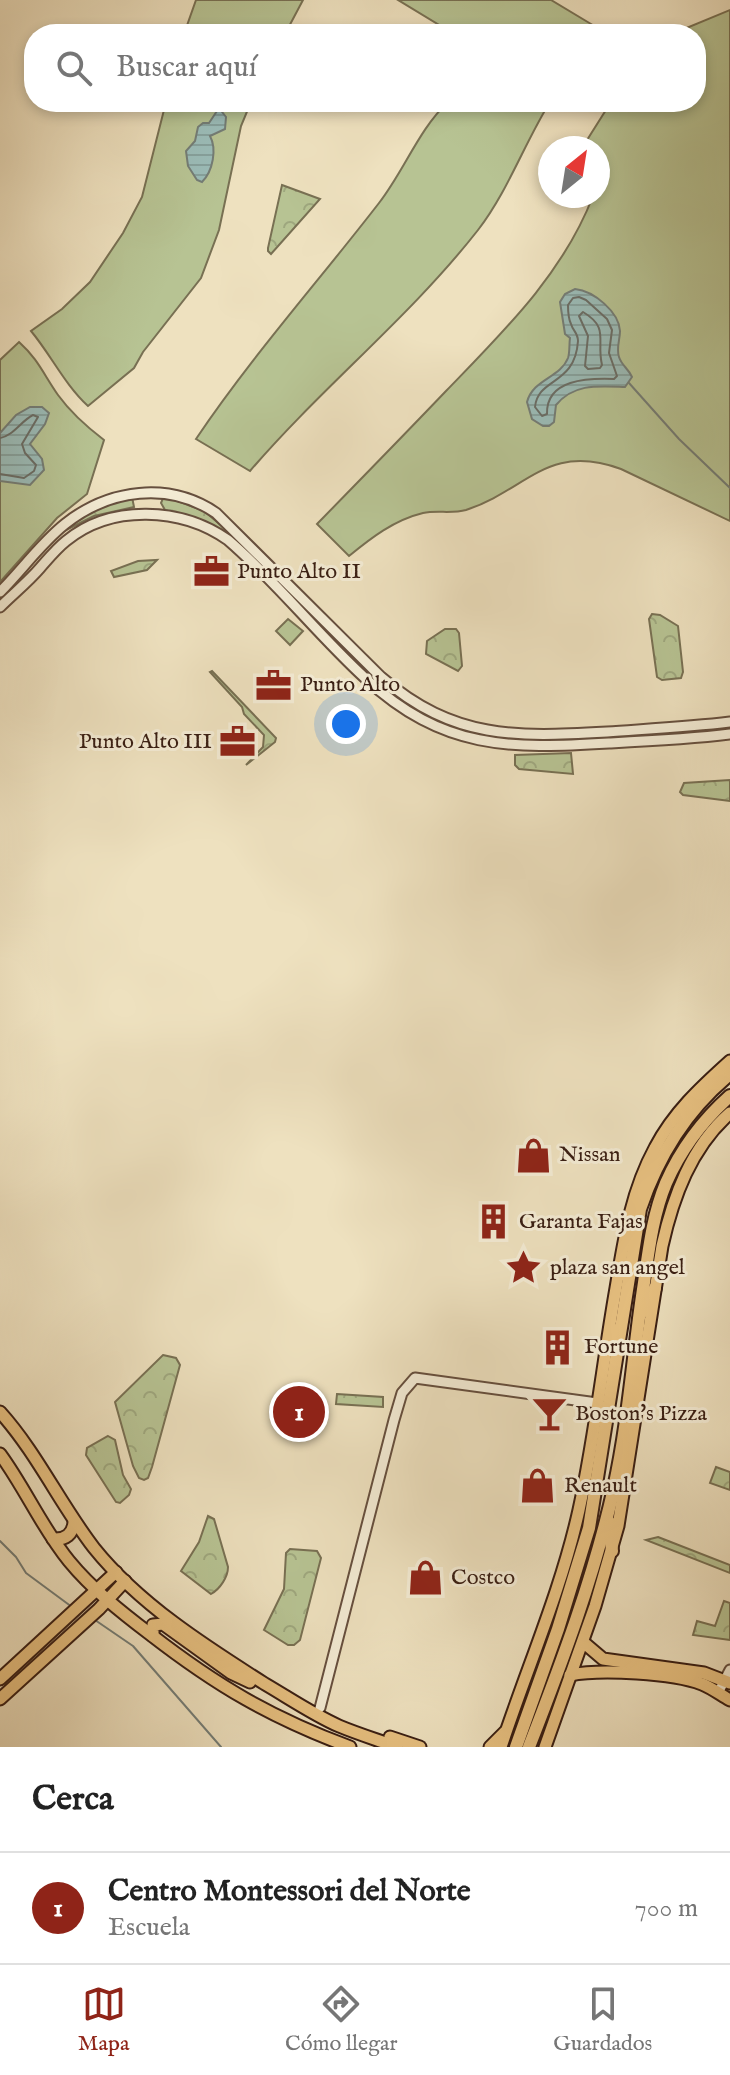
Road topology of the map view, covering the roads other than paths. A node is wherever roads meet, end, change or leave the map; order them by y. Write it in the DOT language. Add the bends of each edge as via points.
graph roads {
  1 [pos="280,585"];
  2 [pos="0,592"];
  3 [pos="0,607"];
  4 [pos="730,722"];
  5 [pos="730,734"];
  6 [pos="730,1061"];
  7 [pos="730,1074"];
  8 [pos="730,1096"];
  9 [pos="730,1113"];
  10 [pos="655,1288"];
  11 [pos="639,1322"];
  12 [pos="620,1324"];
  13 [pos="606,1350"];
  14 [pos="597,1403"];
  15 [pos="0,1412"];
  16 [pos="0,1454"];
  17 [pos="608,1512"];
  18 [pos="74,1522"];
  19 [pos="53,1539"];
  20 [pos="612,1551"];
  21 [pos="120,1576"];
  22 [pos="93,1595"];
  23 [pos="104,1604"];
  24 [pos="153,1636"];
  25 [pos="583,1642"];
  26 [pos="612,1666"];
  27 [pos="730,1670"];
  28 [pos="570,1675"];
  29 [pos="0,1679"];
  30 [pos="727,1682"];
  31 [pos="267,1685"];
  32 [pos="718,1693"];
  33 [pos="0,1699"];
  34 [pos="730,1700"];
  35 [pos="298,1703"];
  36 [pos="320,1708"];
  37 [pos="301,1729"];
  38 [pos="499,1746"];
  39 [pos="332,1747"];
  40 [pos="350,1747"];
  41 [pos="397,1747"];
  42 [pos="420,1747"];
  43 [pos="516,1747"];
  44 [pos="529,1747"];
  45 [pos="545,1747"];
  1 -- 2 [label="street" via="224,520 205,506 171,494 137,493 104,502 65,524"];
  1 -- 3 [label="street" via="217,532 187,519 138,515 104,521 74,535"];
  1 -- 4 [label="street" via="392,687 435,713 477,729 544,736"];
  1 -- 5 [label="street" via="385,695 457,735 527,747"];
  6 -- 13 [label="main road" via="685,1104 646,1167 627,1220"];
  7 -- 12 [label="highway" via="680,1128 651,1179 634,1232"];
  8 -- 11 [label="highway" via="689,1142 665,1186 652,1230"];
  9 -- 10 [label="main road" via="702,1145 670,1209"];
  10 -- 11 [label="highway"];
  10 -- 20 [label="main road"];
  11 -- 17 [label="highway"];
  12 -- 13 [label="highway"];
  12 -- 43 [label="highway" via="589,1528"];
  13 -- 14 [label="main road"];
  14 -- 36 [label="street" via="415,1378 402,1393 394,1420"];
  14 -- 38 [label="main road" via="574,1531"];
  15 -- 18 [label="main road"];
  16 -- 19 [label="main road"];
  17 -- 20 [label="highway"];
  17 -- 44 [label="highway" via="580,1612"];
  18 -- 19 [label="main road" via="65,1538"];
  18 -- 21 [label="main road"];
  19 -- 22 [label="main road"];
  20 -- 25 [label="main road"];
  21 -- 22 [label="main road"];
  21 -- 23 [label="main road"];
  21 -- 31 [label="main road" via="183,1628"];
  22 -- 23 [label="main road"];
  22 -- 29 [label="main road"];
  23 -- 24 [label="main road"];
  23 -- 33 [label="main road"];
  24 -- 31 [label="main road" via="153,1625 163,1624 231,1673"];
  24 -- 37 [label="main road" via="229,1690"];
  25 -- 26 [label="main road"];
  25 -- 28 [label="main road"];
  26 -- 28 [label="main road"];
  26 -- 30 [label="main road" via="704,1673"];
  26 -- 32 [label="main road" via="700,1683"];
  27 -- 30 [label="street"];
  28 -- 45 [label="main road"];
  30 -- 32 [label="street"];
  31 -- 35 [label="main road"];
  32 -- 34 [label="main road"];
  35 -- 36 [label="main road"];
  35 -- 41 [label="main road"];
  36 -- 42 [label="main road"];
  37 -- 39 [label="main road"];
  37 -- 40 [label="main road"];
}
